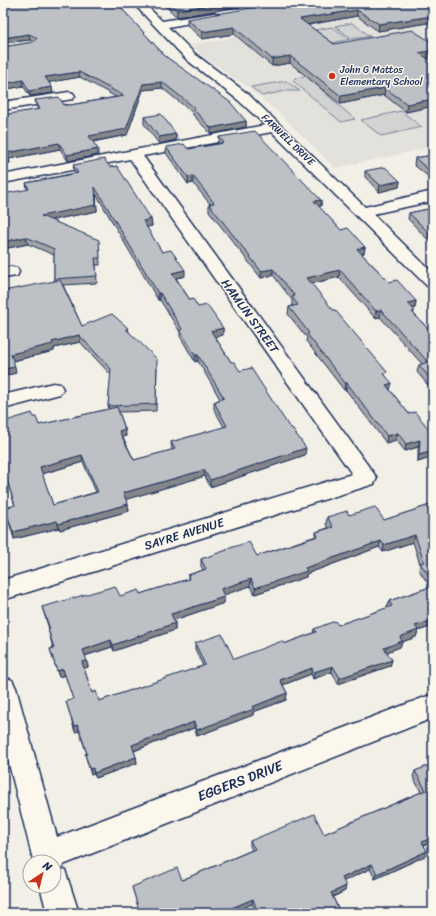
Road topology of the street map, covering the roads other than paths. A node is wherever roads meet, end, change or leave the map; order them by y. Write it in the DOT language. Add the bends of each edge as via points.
graph roads {
  1 [pos="138,3"];
  2 [pos="222,14"];
  3 [pos="159,24"];
  4 [pos="69,96"];
  5 [pos="3,106"];
  6 [pos="275,127"];
  7 [pos="134,154"];
  8 [pos="3,179"];
  9 [pos="433,196"];
  10 [pos="361,212"];
  11 [pos="433,282"];
  12 [pos="53,389"];
  13 [pos="3,402"];
  14 [pos="366,478"];
  15 [pos="3,590"];
  16 [pos="3,688"];
  17 [pos="433,706"];
  18 [pos="47,854"];
  19 [pos="62,861"];
  20 [pos="57,894"];
  21 [pos="62,913"];
  1 -- 3 [label="street, FARWELL DRIVE"];
  2 -- 3 [label="street"];
  3 -- 6 [label="street, FARWELL DRIVE" via="191,57 243,97"];
  4 -- 5 [label="street"];
  6 -- 7 [label="street"];
  6 -- 10 [label="street, FARWELL DRIVE"];
  7 -- 8 [label="street"];
  7 -- 14 [label="street, HAMLIN STREET"];
  9 -- 10 [label="street"];
  10 -- 11 [label="street, FARWELL DRIVE"];
  12 -- 13 [label="street"];
  14 -- 15 [label="street, SAYRE AVENUE"];
  16 -- 18 [label="street"];
  17 -- 19 [label="street, EGGERS DRIVE"];
  20 -- 21 [label="street"];
}
